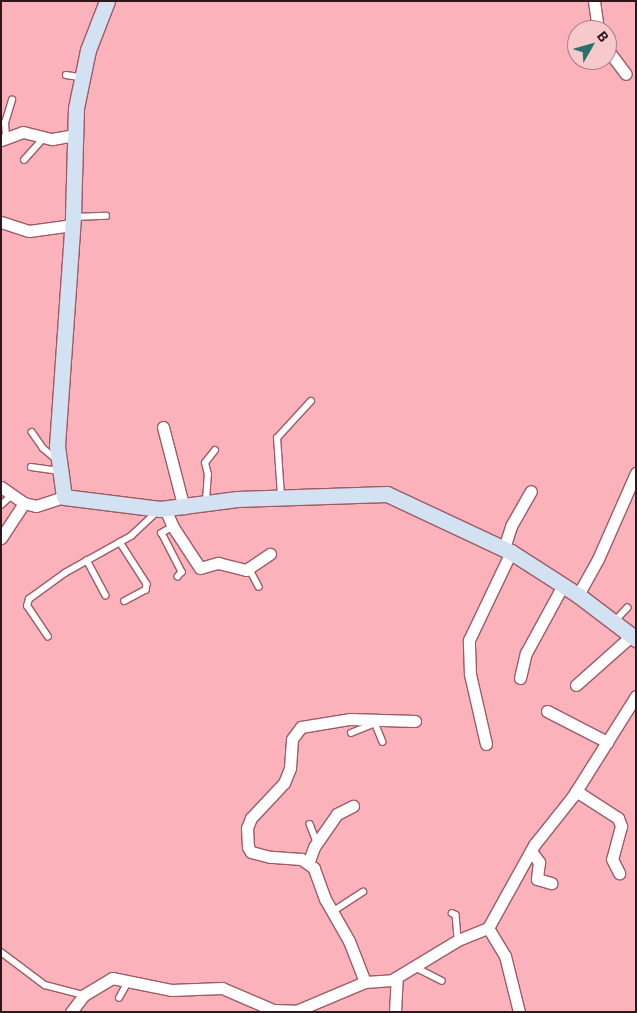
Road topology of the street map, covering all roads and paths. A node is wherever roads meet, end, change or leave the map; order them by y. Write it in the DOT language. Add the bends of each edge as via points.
graph roads {
  1 [pos="107,1"];
  2 [pos="594,1"];
  3 [pos="597,20"];
  4 [pos="617,62"];
  5 [pos="626,74"];
  6 [pos="66,75"];
  7 [pos="82,78"];
  8 [pos="12,100"];
  9 [pos="75,135"];
  10 [pos="4,138"];
  11 [pos="43,139"];
  12 [pos="24,160"];
  13 [pos="106,216"];
  14 [pos="73,221"];
  15 [pos="1,222"];
  16 [pos="312,401"];
  17 [pos="163,427"];
  18 [pos="32,432"];
  19 [pos="215,450"];
  20 [pos="58,465"];
  21 [pos="32,467"];
  22 [pos="636,473"];
  23 [pos="1,487"];
  24 [pos="531,491"];
  25 [pos="12,495"];
  26 [pos="64,497"];
  27 [pos="282,498"];
  28 [pos="24,503"];
  29 [pos="205,503"];
  30 [pos="1,505"];
  31 [pos="184,508"];
  32 [pos="162,509"];
  33 [pos="173,527"];
  34 [pos="1,538"];
  35 [pos="120,542"];
  36 [pos="508,550"];
  37 [pos="270,554"];
  38 [pos="87,560"];
  39 [pos="249,568"];
  40 [pos="178,577"];
  41 [pos="259,586"];
  42 [pos="563,586"];
  43 [pos="106,595"];
  44 [pos="578,595"];
  45 [pos="125,601"];
  46 [pos="627,608"];
  47 [pos="613,623"];
  48 [pos="48,636"];
  49 [pos="633,637"];
  50 [pos="520,678"];
  51 [pos="576,685"];
  52 [pos="636,696"];
  53 [pos="547,711"];
  54 [pos="415,721"];
  55 [pos="379,723"];
  56 [pos="351,733"];
  57 [pos="383,742"];
  58 [pos="607,742"];
  59 [pos="486,744"];
  60 [pos="576,791"];
  61 [pos="353,806"];
  62 [pos="310,824"];
  63 [pos="317,842"];
  64 [pos="531,851"];
  65 [pos="308,861"];
  66 [pos="619,873"];
  67 [pos="551,883"];
  68 [pos="363,892"];
  69 [pos="332,912"];
  70 [pos="452,912"];
  71 [pos="488,928"];
  72 [pos="458,940"];
  73 [pos="1,952"];
  74 [pos="416,967"];
  75 [pos="398,978"];
  76 [pos="129,980"];
  77 [pos="442,981"];
  78 [pos="365,982"];
  79 [pos="84,995"];
  80 [pos="119,998"];
  81 [pos="71,1012"];
  82 [pos="396,1012"];
  83 [pos="519,1012"];
  1 -- 7 [label="street" via="96,43"];
  2 -- 3 [label="street"];
  4 -- 5 [label="street"];
  6 -- 7 [label="lane"];
  7 -- 9 [label="street"];
  8 -- 10 [label="lane"];
  9 -- 11 [label="street"];
  9 -- 14 [label="street"];
  10 -- 11 [label="street" via="23,132"];
  11 -- 12 [label="lane"];
  13 -- 14 [label="lane"];
  14 -- 15 [label="street" via="29,231"];
  14 -- 20 [label="street"];
  16 -- 27 [label="lane" via="277,438"];
  17 -- 31 [label="street"];
  18 -- 20 [label="lane"];
  19 -- 29 [label="lane" via="205,463 208,475"];
  20 -- 21 [label="lane"];
  20 -- 26 [label="street"];
  22 -- 44 [label="street" via="598,559"];
  23 -- 25 [label="street"];
  24 -- 36 [label="street" via="511,526"];
  25 -- 28 [label="street"];
  25 -- 30 [label="lane"];
  26 -- 28 [label="street" via="36,506"];
  26 -- 32 [label="street"];
  27 -- 29 [label="street"];
  27 -- 36 [label="street" via="387,494"];
  28 -- 34 [label="street"];
  29 -- 31 [label="street"];
  31 -- 32 [label="street"];
  32 -- 33 [label="street"];
  32 -- 35 [label="lane"];
  33 -- 39 [label="street" via="200,568 218,563 244,570"];
  33 -- 40 [label="lane" via="162,533 182,572"];
  35 -- 38 [label="lane"];
  35 -- 45 [label="lane" via="147,584 146,590"];
  36 -- 42 [label="street"];
  36 -- 59 [label="street" via="469,640 470,674"];
  37 -- 39 [label="street"];
  38 -- 43 [label="lane"];
  38 -- 48 [label="lane" via="29,599 27,606"];
  39 -- 41 [label="lane"];
  42 -- 44 [label="street"];
  42 -- 50 [label="street" via="526,653"];
  44 -- 47 [label="street"];
  46 -- 47 [label="lane"];
  47 -- 49 [label="street"];
  49 -- 51 [label="street"];
  52 -- 58 [label="street"];
  53 -- 58 [label="street"];
  54 -- 55 [label="street"];
  55 -- 56 [label="lane"];
  55 -- 57 [label="lane"];
  55 -- 65 [label="street" via="350,719 310,725 301,728 292,739 288,775 252,818 247,841 251,852 258,855"];
  58 -- 60 [label="street"];
  60 -- 64 [label="street"];
  60 -- 66 [label="street" via="618,818 621,826 612,859"];
  61 -- 63 [label="street" via="337,814"];
  62 -- 63 [label="lane"];
  63 -- 65 [label="street"];
  64 -- 67 [label="street" via="539,862 537,879"];
  64 -- 71 [label="street"];
  65 -- 69 [label="street"];
  68 -- 69 [label="lane"];
  69 -- 78 [label="street" via="349,941"];
  70 -- 72 [label="lane" via="456,915"];
  71 -- 72 [label="street"];
  71 -- 83 [label="street" via="505,956"];
  72 -- 74 [label="street"];
  73 -- 79 [label="lane" via="44,984"];
  74 -- 75 [label="street"];
  74 -- 77 [label="lane"];
  75 -- 78 [label="street"];
  75 -- 82 [label="street"];
  76 -- 78 [label="street" via="171,990 222,988 284,1012 309,1006"];
  76 -- 79 [label="street" via="107,979"];
  76 -- 80 [label="lane"];
  79 -- 81 [label="street"];
}
